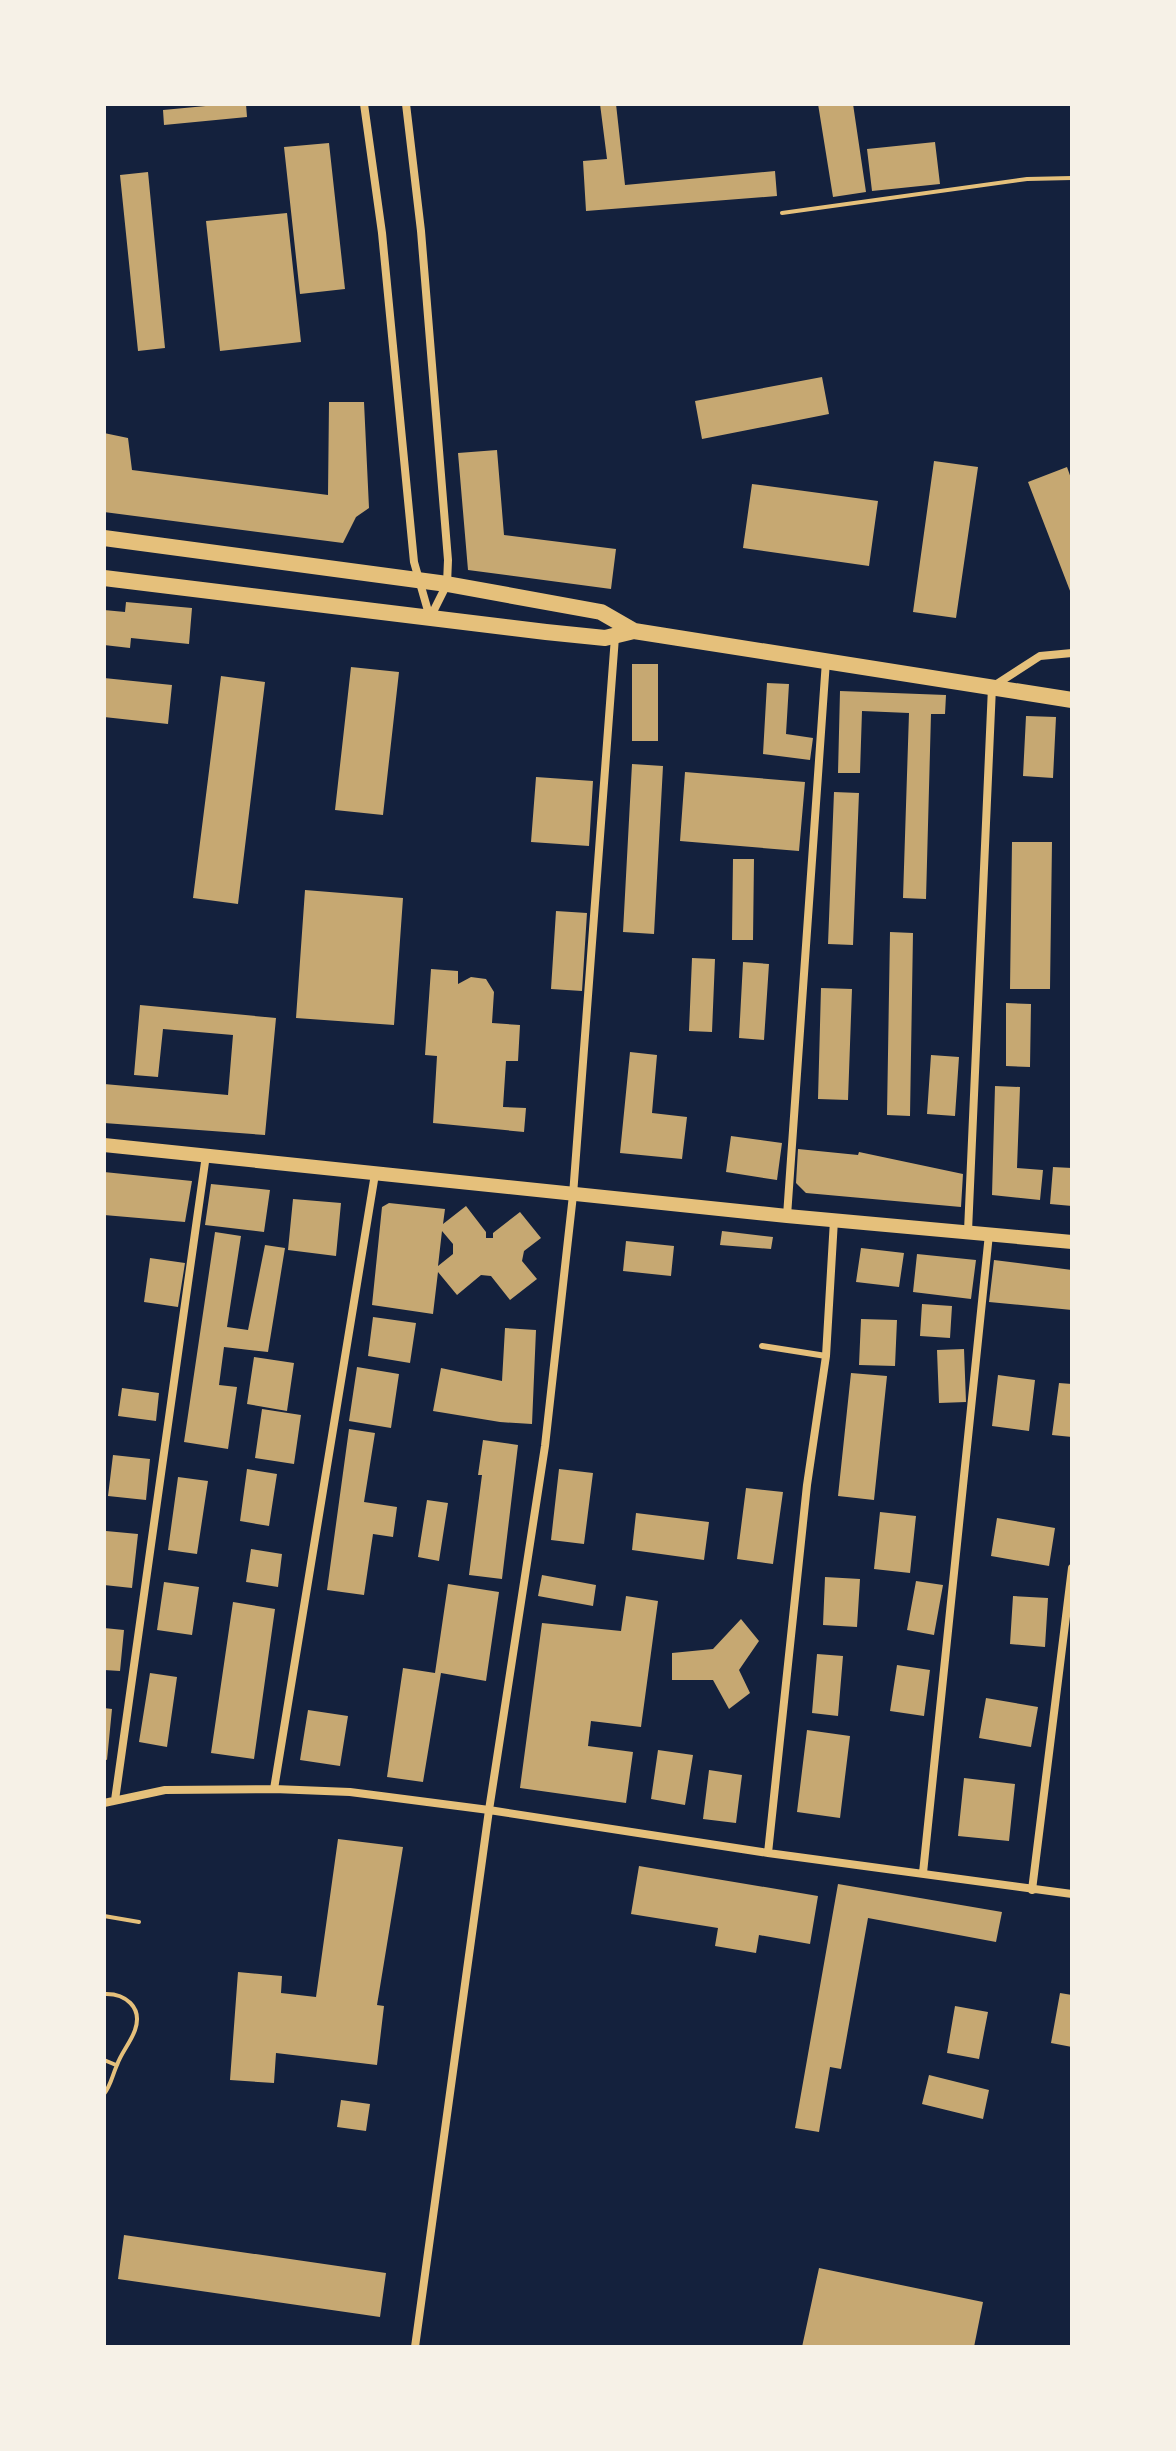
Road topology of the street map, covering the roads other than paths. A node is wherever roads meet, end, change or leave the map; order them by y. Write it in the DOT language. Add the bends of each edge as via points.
graph roads {
  1 [pos="364,104"];
  2 [pos="406,104"];
  3 [pos="104,538"];
  4 [pos="104,578"];
  5 [pos="419,580"];
  6 [pos="447,584"];
  7 [pos="430,619"];
  8 [pos="634,631"];
  9 [pos="615,637"];
  10 [pos="1072,653"];
  11 [pos="826,661"];
  12 [pos="992,687"];
  13 [pos="1072,700"];
  14 [pos="104,1145"];
  15 [pos="206,1155"];
  16 [pos="375,1174"];
  17 [pos="573,1195"];
  18 [pos="787,1216"];
  19 [pos="834,1220"];
  20 [pos="968,1231"];
  21 [pos="989,1233"];
  22 [pos="1072,1242"];
  23 [pos="762,1346"];
  24 [pos="826,1356"];
  25 [pos="1072,1568"];
  26 [pos="274,1789"];
  27 [pos="115,1800"];
  28 [pos="104,1803"];
  29 [pos="489,1810"];
  30 [pos="768,1853"];
  31 [pos="923,1873"];
  32 [pos="1032,1890"];
  33 [pos="1072,1894"];
  34 [pos="415,2347"];
  1 -- 5 [label="street"];
  2 -- 6 [label="street"];
  3 -- 5 [label="main road"];
  4 -- 7 [label="main road"];
  5 -- 6 [label="main road"];
  5 -- 7 [label="street"];
  6 -- 7 [label="street"];
  6 -- 8 [label="main road" via="601,612"];
  7 -- 9 [label="main road"];
  8 -- 9 [label="main road"];
  8 -- 11 [label="main road"];
  9 -- 17 [label="street"];
  10 -- 12 [label="street" via="1040,656"];
  11 -- 12 [label="main road"];
  11 -- 18 [label="street"];
  12 -- 13 [label="main road"];
  12 -- 20 [label="street"];
  14 -- 15 [label="street"];
  15 -- 16 [label="street"];
  15 -- 27 [label="street"];
  16 -- 17 [label="street"];
  16 -- 26 [label="street"];
  17 -- 18 [label="street"];
  17 -- 29 [label="street" via="545,1446"];
  18 -- 19 [label="street"];
  19 -- 20 [label="street"];
  19 -- 24 [label="street"];
  20 -- 21 [label="street"];
  21 -- 22 [label="street"];
  21 -- 31 [label="street"];
  23 -- 24 [label="lane"];
  24 -- 30 [label="street"];
  25 -- 32 [label="street"];
  26 -- 27 [label="street" via="165,1790"];
  26 -- 29 [label="street" via="350,1792"];
  27 -- 28 [label="street"];
  29 -- 30 [label="street"];
  29 -- 34 [label="street"];
  30 -- 31 [label="street"];
  31 -- 32 [label="street"];
  32 -- 33 [label="street"];
}
